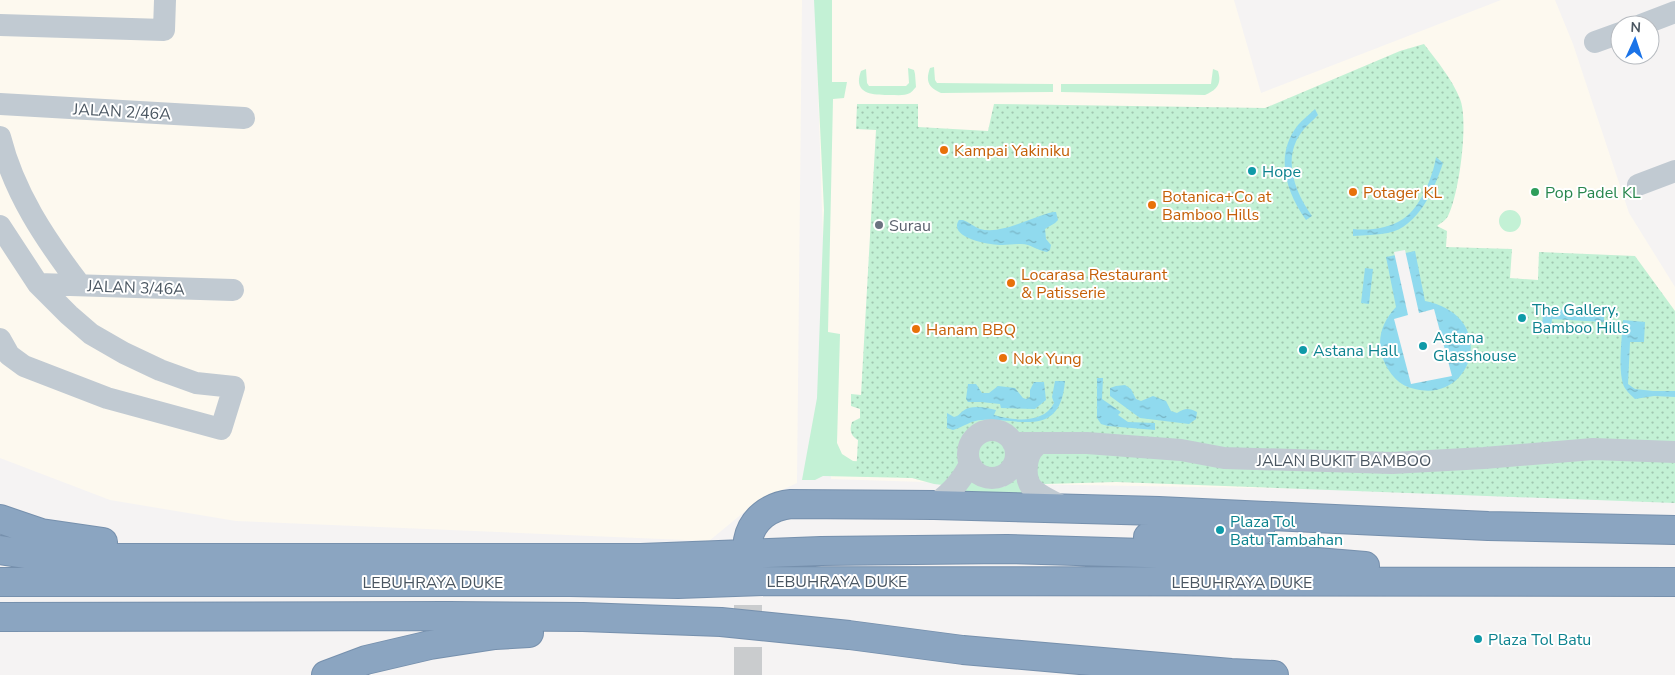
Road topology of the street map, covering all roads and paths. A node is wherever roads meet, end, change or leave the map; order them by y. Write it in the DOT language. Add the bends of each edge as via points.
graph roads {
  1 [pos="165,0"];
  2 [pos="1675,12"];
  3 [pos="1660,18"];
  4 [pos="0,25"];
  5 [pos="1610,37"];
  6 [pos="1595,42"];
  7 [pos="0,104"];
  8 [pos="244,118"];
  9 [pos="0,137"];
  10 [pos="1675,171"];
  11 [pos="1638,185"];
  12 [pos="2,233"];
  13 [pos="38,284"];
  14 [pos="80,285"];
  15 [pos="233,290"];
  16 [pos="0,339"];
  17 [pos="1039,443"];
  18 [pos="1014,451"];
  19 [pos="1675,452"];
  20 [pos="970,464"];
  21 [pos="1032,489"];
  22 [pos="934,505"];
  23 [pos="1069,509"];
  24 [pos="0,519"];
  25 [pos="1418,523"];
  26 [pos="1673,530"];
  27 [pos="748,540"];
  28 [pos="1007,549"];
  29 [pos="0,550"];
  30 [pos="526,558"];
  31 [pos="640,558"];
  32 [pos="0,582"];
  33 [pos="156,582"];
  34 [pos="1556,582"];
  35 [pos="1675,582"];
  36 [pos="0,617"];
  37 [pos="721,622"];
  38 [pos="326,675"];
  39 [pos="1274,675"];
  1 -- 4 [label="street" via="164,30"];
  2 -- 3 [label="street"];
  5 -- 6 [label="street"];
  7 -- 8 [label="street, JALAN 2/46A"];
  9 -- 14 [label="street" via="18,190 32,217"];
  10 -- 11 [label="street"];
  12 -- 13 [label="street"];
  13 -- 14 [label="street, JALAN 3/46A"];
  13 -- 16 [label="street" via="91,334 124,353 196,383 234,387 221,429 107,398 24,366 8,355"];
  14 -- 15 [label="street, JALAN 3/46A"];
  17 -- 18 [label="street, JALAN BUKIT BAMBOO"];
  17 -- 19 [label="street, JALAN BUKIT BAMBOO" via="1134,446 1224,458 1392,463 1593,449"];
  17 -- 21 [label="street" via="1028,456 1028,478"];
  18 -- 20 [label="street" via="1013,467 1000,477 979,475"];
  18 -- 20 [label="street" via="1003,433 988,430 975,437 968,450"];
  18 -- 21 [label="street" via="1023,477"];
  20 -- 22 [label="street" via="950,493"];
  21 -- 23 [label="street"];
  22 -- 23 [label="highway"];
  22 -- 27 [label="highway" via="780,505 758,519"];
  23 -- 25 [label="highway"];
  24 -- 31 [label="highway" via="41,533 99,542 433,546"];
  25 -- 26 [label="highway"];
  25 -- 28 [label="highway" via="1126,538"];
  28 -- 31 [label="highway" via="820,551"];
  28 -- 34 [label="highway" via="1247,556"];
  29 -- 30 [label="highway" via="38,556 106,558"];
  30 -- 31 [label="highway"];
  30 -- 33 [label="highway"];
  32 -- 33 [label="highway, LEBUHRAYA DUKE"];
  33 -- 34 [label="highway, LEBUHRAYA DUKE"];
  34 -- 35 [label="highway, LEBUHRAYA DUKE"];
  36 -- 37 [label="highway" via="449,616"];
  37 -- 38 [label="highway" via="495,635 430,645 366,660"];
  37 -- 39 [label="highway" via="963,650"];
}
